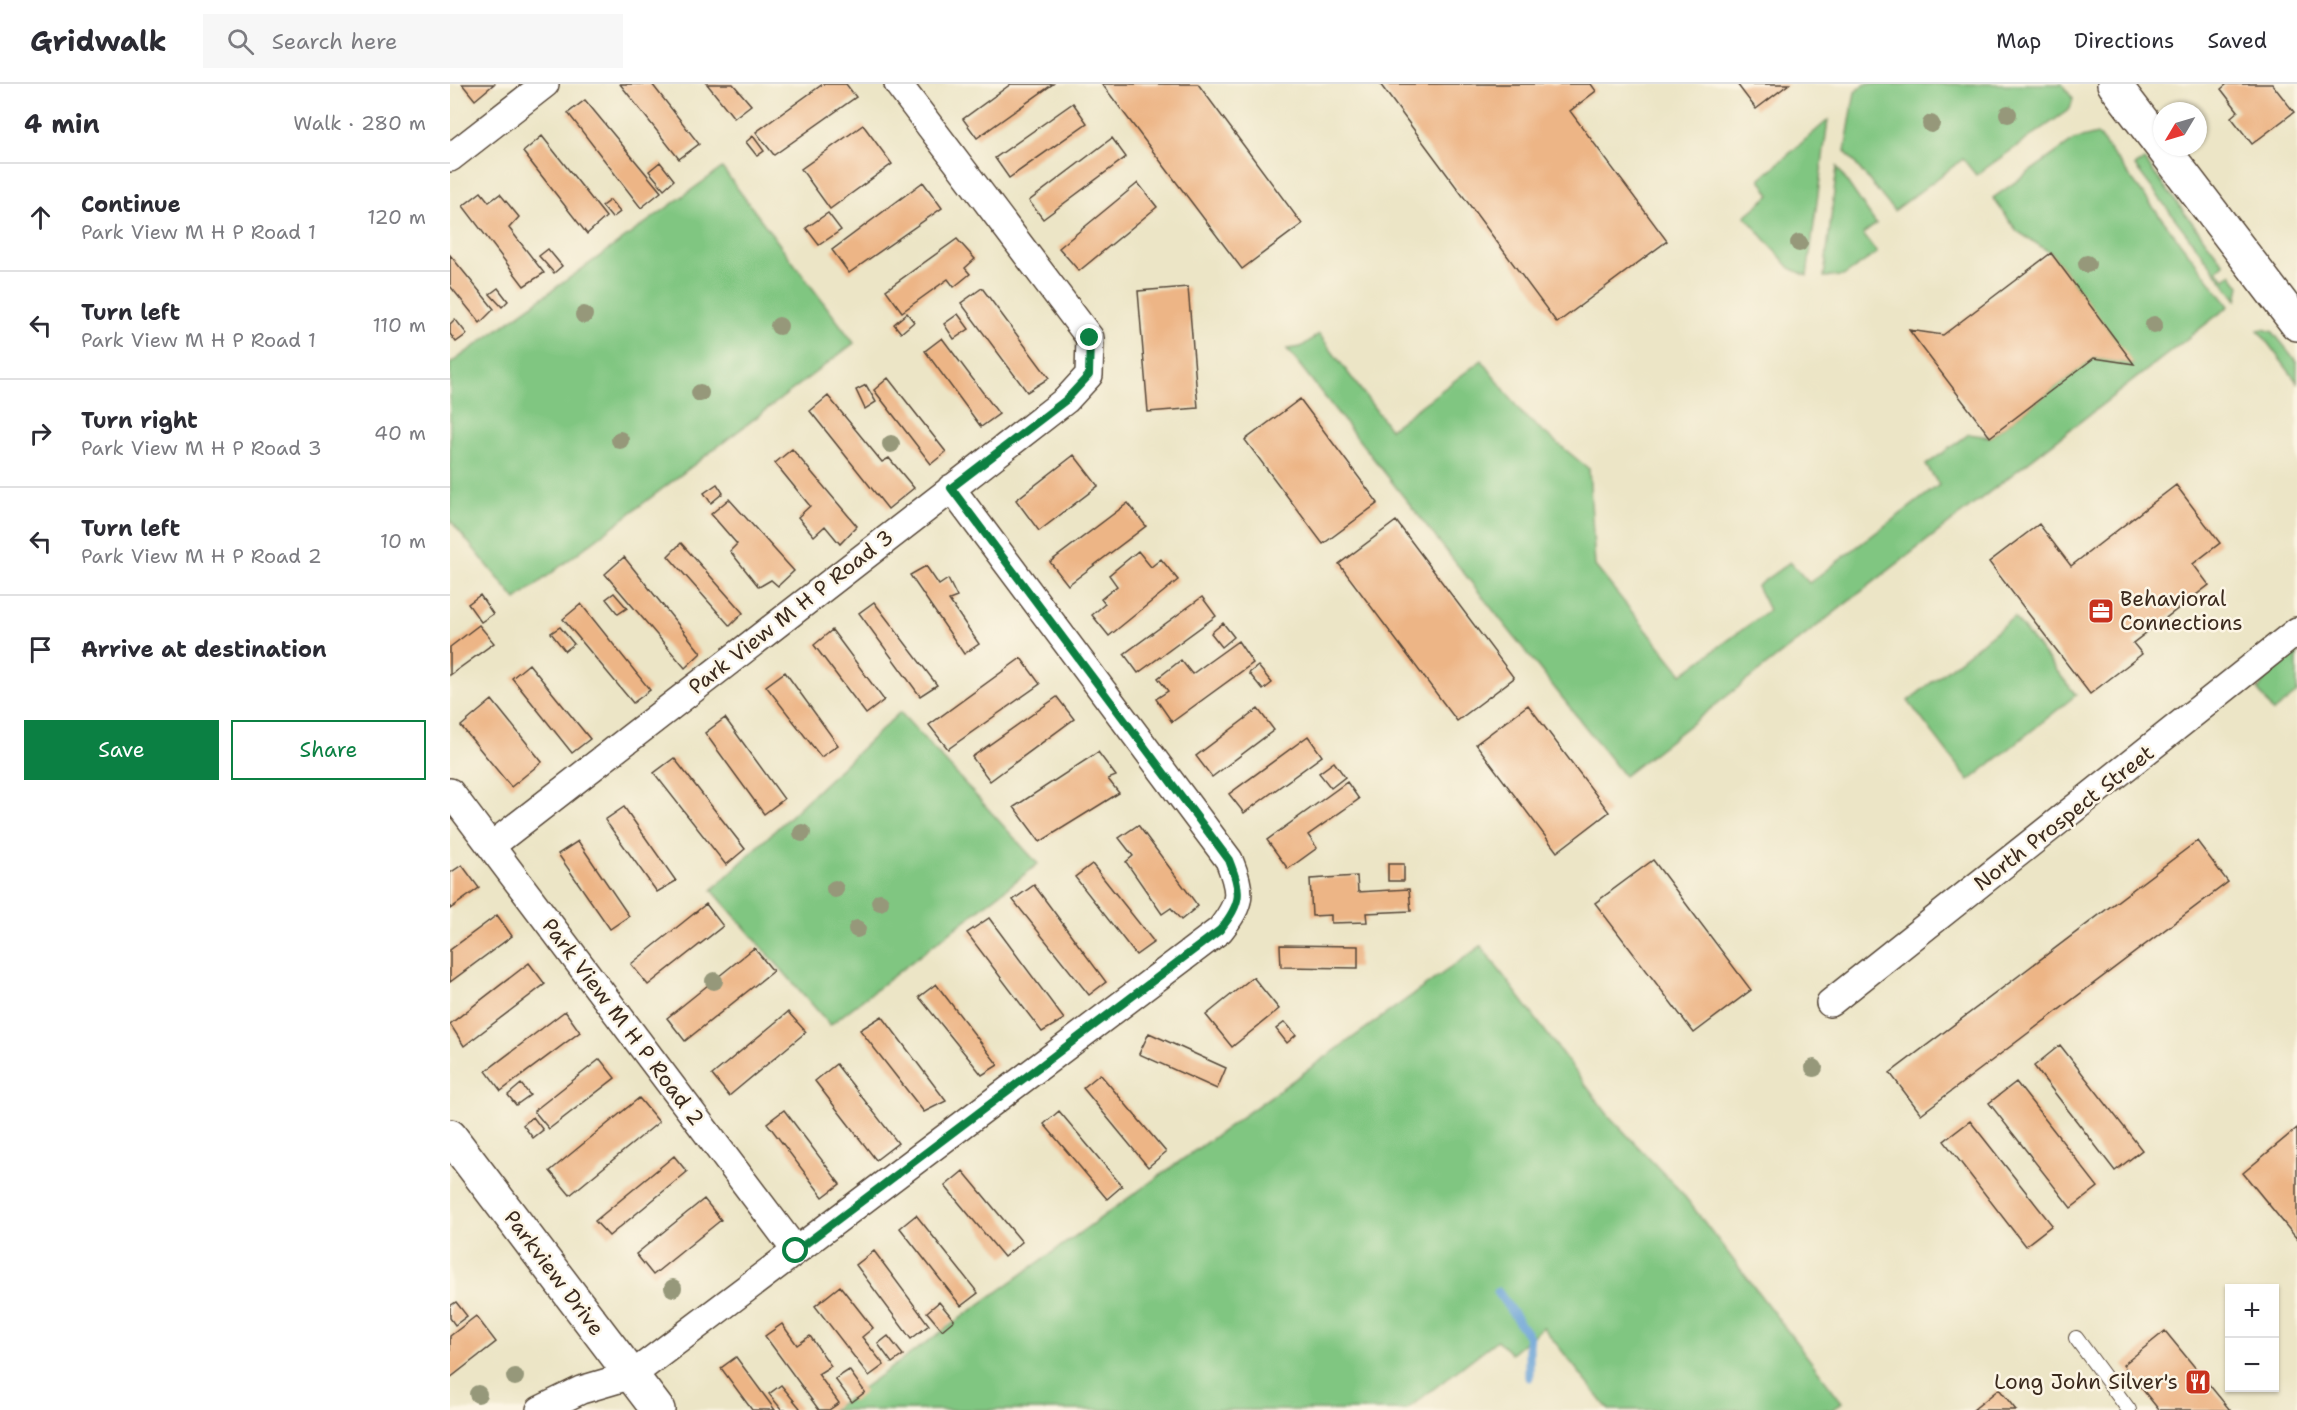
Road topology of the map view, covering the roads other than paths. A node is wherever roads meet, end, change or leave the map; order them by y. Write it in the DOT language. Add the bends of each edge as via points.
graph roads {
  1 [pos="545,84"];
  2 [pos="898,84"];
  3 [pos="2120,86"];
  4 [pos="450,158"];
  5 [pos="2297,324"];
  6 [pos="951,488"];
  7 [pos="2297,631"];
  8 [pos="450,792"];
  9 [pos="491,846"];
  10 [pos="1830,1003"];
  11 [pos="450,1136"];
  12 [pos="796,1251"];
  13 [pos="2076,1338"];
  14 [pos="632,1374"];
  15 [pos="540,1410"];
  16 [pos="658,1410"];
  17 [pos="2129,1410"];
  1 -- 4 [label="street"];
  2 -- 6 [label="street, Park View M H P Road 3" via="1090,338 1089,375 1066,400"];
  3 -- 5 [label="street"];
  6 -- 9 [label="street, Park View M H P Road 3"];
  6 -- 12 [label="street" via="1229,860 1239,885 1236,910 1220,930"];
  7 -- 10 [label="street, North Prospect Street"];
  8 -- 9 [label="street, Park View M H P Road 2"];
  9 -- 12 [label="street, Park View M H P Road 2"];
  11 -- 14 [label="street, Parkview Drive"];
  12 -- 14 [label="street"];
  13 -- 17 [label="lane"];
  14 -- 15 [label="street" via="581,1390"];
  14 -- 16 [label="street, Parkview Drive"];
}
